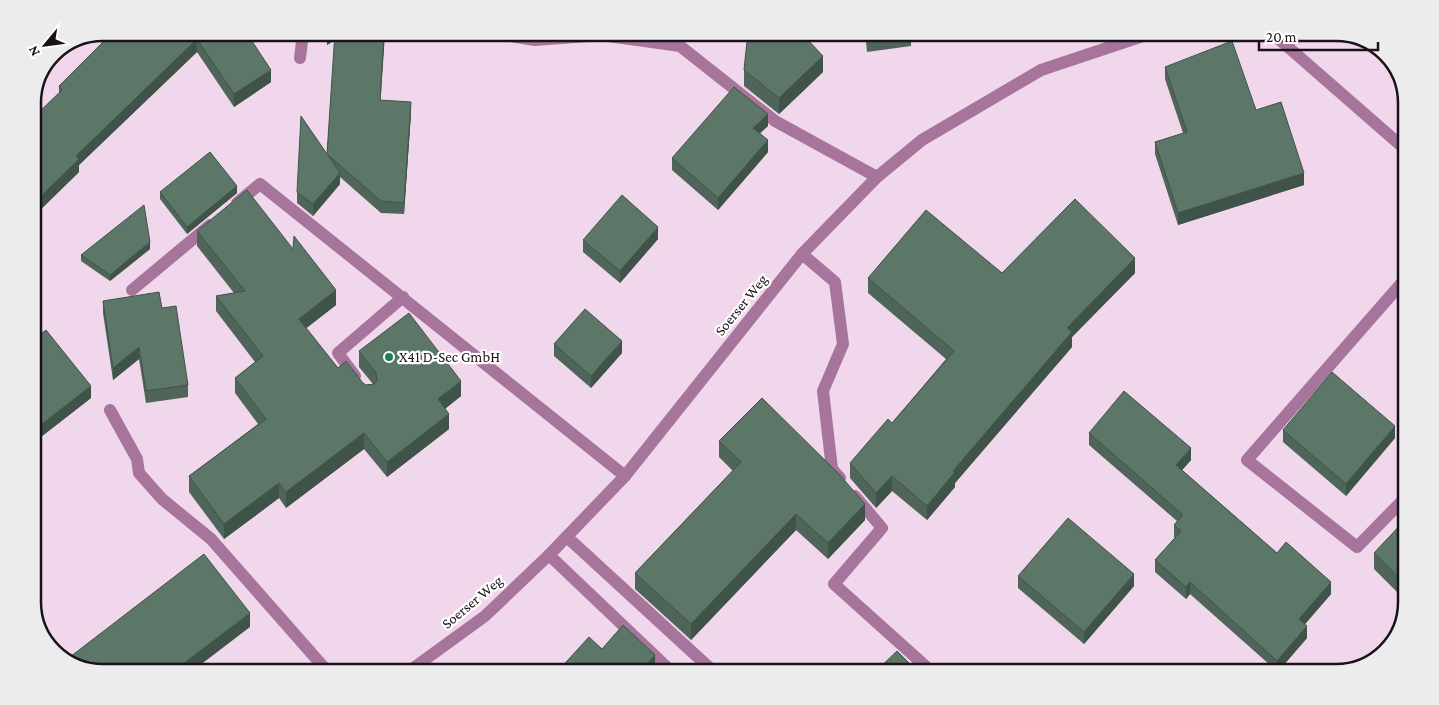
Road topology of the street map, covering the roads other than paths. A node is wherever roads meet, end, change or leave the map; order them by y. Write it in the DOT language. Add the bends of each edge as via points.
graph roads {
  1 [pos="302,41"];
  2 [pos="640,41"];
  3 [pos="1126,41"];
  4 [pos="1282,41"];
  5 [pos="300,58"];
  6 [pos="1398,143"];
  7 [pos="877,177"];
  8 [pos="802,254"];
  9 [pos="1398,287"];
  10 [pos="132,290"];
  11 [pos="403,297"];
  12 [pos="364,387"];
  13 [pos="110,410"];
  14 [pos="625,476"];
  15 [pos="1398,505"];
  16 [pos="566,537"];
  17 [pos="549,555"];
  18 [pos="321,664"];
  19 [pos="419,664"];
  20 [pos="664,664"];
  21 [pos="705,664"];
  22 [pos="923,664"];
  1 -- 5 [label="street"];
  2 -- 7 [label="street" via="680,46 775,120"];
  3 -- 7 [label="street, Soerser Weg" via="1041,70 922,140"];
  4 -- 6 [label="street"];
  7 -- 8 [label="street, Soerser Weg"];
  8 -- 14 [label="street, Soerser Weg"];
  8 -- 22 [label="street" via="835,282 843,344 823,391 832,468 882,528 834,584"];
  9 -- 15 [label="street" via="1247,460 1357,548"];
  10 -- 11 [label="street" via="260,184"];
  11 -- 12 [label="street" via="338,353"];
  11 -- 14 [label="street"];
  13 -- 18 [label="street" via="137,459 139,473 162,499 211,539"];
  14 -- 16 [label="street, Soerser Weg"];
  16 -- 17 [label="street, Soerser Weg"];
  16 -- 21 [label="street"];
  17 -- 19 [label="street, Soerser Weg" via="485,616"];
  17 -- 20 [label="street"];
}
